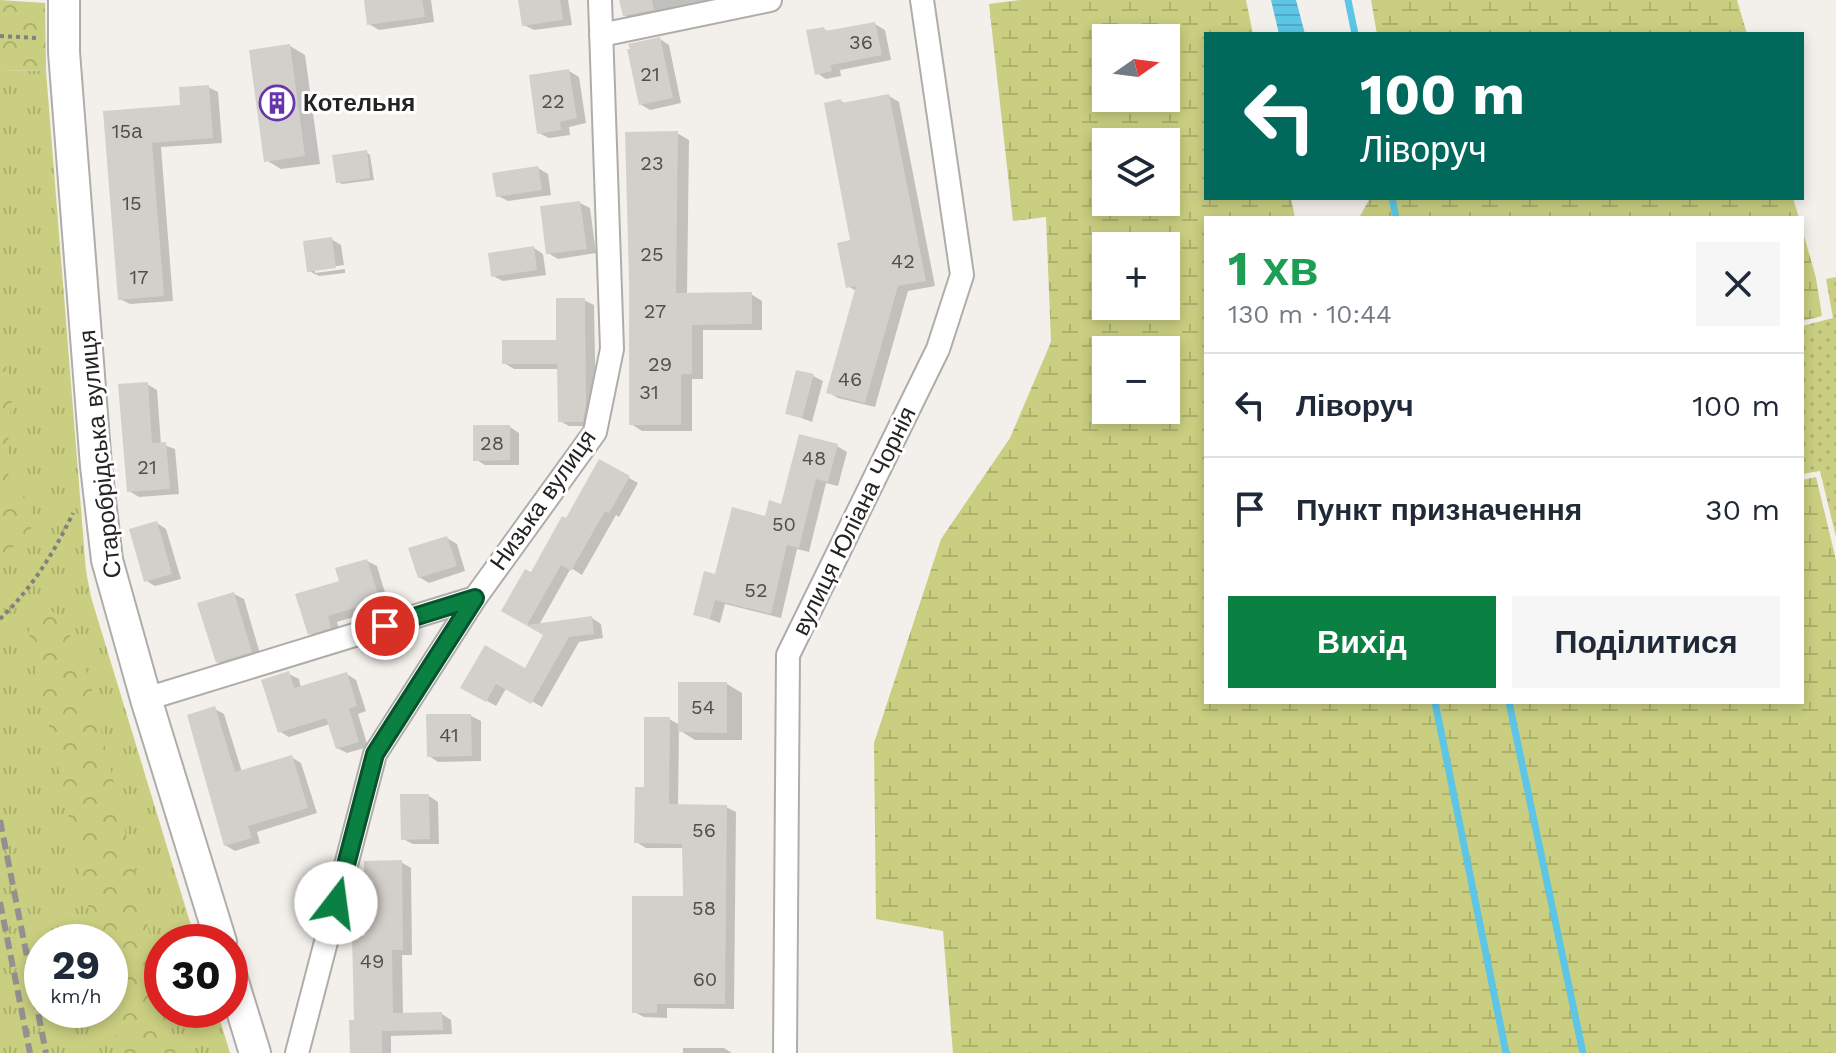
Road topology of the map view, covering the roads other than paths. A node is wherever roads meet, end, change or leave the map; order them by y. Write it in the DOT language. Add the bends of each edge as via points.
graph roads {
  1 [pos="64,0"];
  2 [pos="600,0"];
  3 [pos="770,0"];
  4 [pos="922,0"];
  5 [pos="601,35"];
  6 [pos="475,598"];
  7 [pos="146,699"];
  8 [pos="215,924"];
  9 [pos="247,1028"];
  10 [pos="255,1053"];
  11 [pos="297,1053"];
  12 [pos="785,1053"];
  1 -- 7 [label="street, Старобрідська вулиця" via="107,560"];
  2 -- 5 [label="street, Низька вулиця"];
  3 -- 5 [label="street"];
  4 -- 12 [label="street, вулиця Юліана Чорнія" via="962,275 938,349 788,655"];
  5 -- 6 [label="street, Низька вулиця" via="612,349 595,432"];
  6 -- 7 [label="street"];
  6 -- 11 [label="street, Низька вулиця" via="375,754"];
  7 -- 8 [label="street, Старобрідська вулиця"];
  9 -- 10 [label="street"];
}
